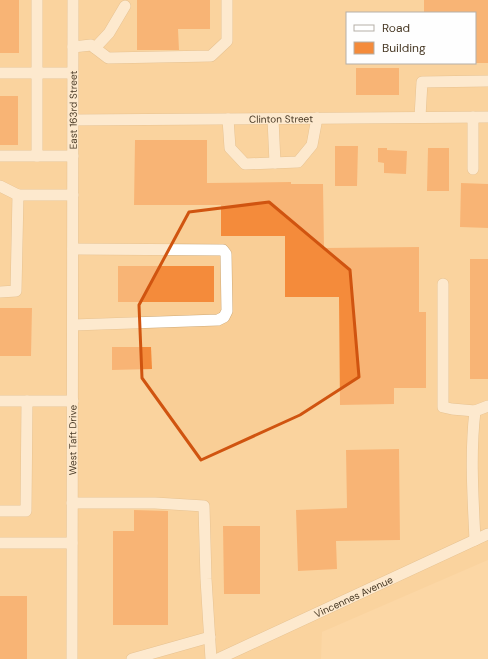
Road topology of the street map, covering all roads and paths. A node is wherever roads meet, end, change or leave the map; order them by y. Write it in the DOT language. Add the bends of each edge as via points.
graph roads {
  1 [pos="38,0"];
  2 [pos="73,0"];
  3 [pos="227,0"];
  4 [pos="125,6"];
  5 [pos="73,48"];
  6 [pos="96,48"];
  7 [pos="0,73"];
  8 [pos="37,73"];
  9 [pos="73,73"];
  10 [pos="488,81"];
  11 [pos="420,117"];
  12 [pos="473,117"];
  13 [pos="488,117"];
  14 [pos="317,118"];
  15 [pos="228,119"];
  16 [pos="273,119"];
  17 [pos="73,120"];
  18 [pos="0,156"];
  19 [pos="37,156"];
  20 [pos="73,156"];
  21 [pos="275,163"];
  22 [pos="473,169"];
  23 [pos="0,186"];
  24 [pos="18,195"];
  25 [pos="73,195"];
  26 [pos="73,220"];
  27 [pos="73,249"];
  28 [pos="443,284"];
  29 [pos="0,292"];
  30 [pos="73,325"];
  31 [pos="0,401"];
  32 [pos="27,401"];
  33 [pos="73,401"];
  34 [pos="488,406"];
  35 [pos="475,411"];
  36 [pos="72,503"];
  37 [pos="0,511"];
  38 [pos="488,534"];
  39 [pos="475,540"];
  40 [pos="72,543"];
  41 [pos="0,544"];
  42 [pos="210,637"];
  43 [pos="72,659"];
  44 [pos="132,659"];
  45 [pos="212,659"];
  46 [pos="218,659"];
  1 -- 8 [label="street"];
  2 -- 5 [label="street, East 163rd Street"];
  3 -- 6 [label="street" via="227,41 212,56 108,58"];
  4 -- 6 [label="street" via="109,33"];
  5 -- 6 [label="street" via="91,45"];
  5 -- 9 [label="street, East 163rd Street"];
  7 -- 8 [label="street"];
  8 -- 9 [label="street"];
  8 -- 19 [label="street"];
  9 -- 17 [label="street, East 163rd Street"];
  10 -- 11 [label="street" via="422,82"];
  11 -- 12 [label="street, Clinton Street"];
  11 -- 14 [label="street, Clinton Street"];
  12 -- 13 [label="street, Clinton Street"];
  12 -- 22 [label="street"];
  14 -- 16 [label="street, Clinton Street"];
  14 -- 21 [label="street" via="312,145 298,162"];
  15 -- 16 [label="street, Clinton Street"];
  15 -- 17 [label="street, Clinton Street"];
  15 -- 21 [label="street" via="230,148 245,164"];
  16 -- 21 [label="street"];
  17 -- 20 [label="street, East 163rd Street"];
  18 -- 19 [label="street"];
  19 -- 20 [label="street"];
  20 -- 25 [label="street, East 163rd Street"];
  23 -- 24 [label="street"];
  24 -- 25 [label="street"];
  24 -- 29 [label="street" via="16,291"];
  25 -- 26 [label="street, East 163rd Street"];
  26 -- 27 [label="street, West Taft Drive"];
  27 -- 30 [label="street, West Taft Drive"];
  27 -- 30 [label="street" via="223,250 226,254 227,311 224,317 218,320"];
  28 -- 35 [label="street" via="443,407"];
  30 -- 33 [label="street, West Taft Drive"];
  31 -- 32 [label="street"];
  32 -- 33 [label="street"];
  32 -- 37 [label="street" via="26,511"];
  33 -- 36 [label="street, West Taft Drive"];
  34 -- 35 [label="street"];
  35 -- 39 [label="street" via="472,453"];
  36 -- 40 [label="street, West Taft Drive"];
  36 -- 42 [label="street" via="204,506"];
  38 -- 39 [label="street, Vincennes Avenue"];
  39 -- 46 [label="street, Vincennes Avenue"];
  40 -- 41 [label="street"];
  40 -- 43 [label="street, West Taft Drive"];
  42 -- 44 [label="street"];
  42 -- 45 [label="street"];
}
